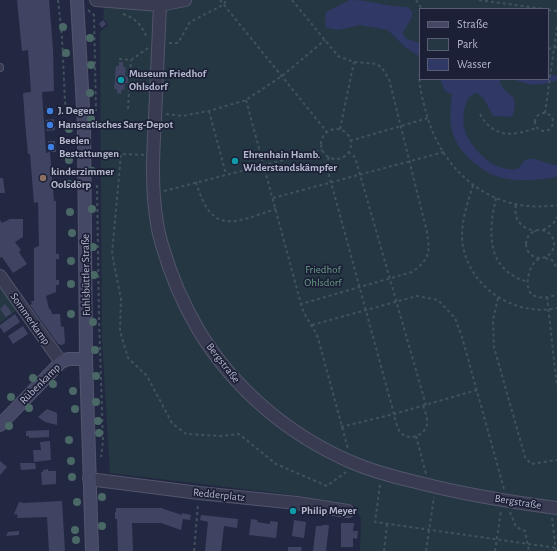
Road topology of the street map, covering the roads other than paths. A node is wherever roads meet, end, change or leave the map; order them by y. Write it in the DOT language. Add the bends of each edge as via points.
graph roads {
  1 [pos="77,0"];
  2 [pos="185,0"];
  3 [pos="160,5"];
  4 [pos="97,6"];
  5 [pos="0,276"];
  6 [pos="86,359"];
  7 [pos="61,362"];
  8 [pos="0,425"];
  9 [pos="89,479"];
  10 [pos="554,508"];
  11 [pos="348,510"];
  12 [pos="92,551"];
  1 -- 6 [label="main road, Fuhlsbüttler Straße" via="84,126"];
  2 -- 3 [label="street"];
  3 -- 4 [label="street"];
  3 -- 10 [label="street, Bergstraße" via="153,194 157,226 169,270 188,313 212,352 241,387 276,418 350,466 432,486"];
  5 -- 7 [label="street, Sommerkamp"];
  6 -- 7 [label="main road, Rübenkamp" via="68,359"];
  6 -- 9 [label="main road, Fuhlsbüttler Straße"];
  7 -- 8 [label="main road, Rübenkamp"];
  9 -- 11 [label="street, Redderplatz"];
  9 -- 12 [label="main road, Fuhlsbüttler Straße"];
}
